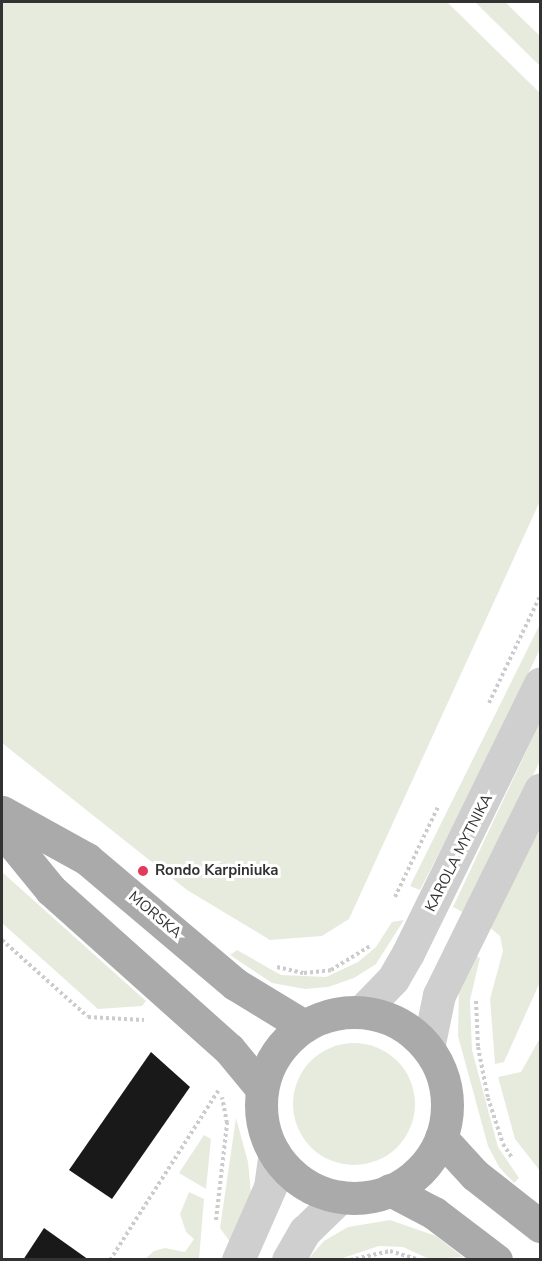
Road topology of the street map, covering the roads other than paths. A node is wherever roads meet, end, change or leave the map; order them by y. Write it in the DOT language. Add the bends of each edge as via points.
graph roads {
  1 [pos="540,684"];
  2 [pos="540,790"];
  3 [pos="2,812"];
  4 [pos="2,830"];
  5 [pos="361,1012"];
  6 [pos="304,1026"];
  7 [pos="428,1048"];
  8 [pos="262,1089"];
  9 [pos="441,1138"];
  10 [pos="274,1153"];
  11 [pos="390,1190"];
  12 [pos="340,1197"];
  13 [pos="540,1226"];
  14 [pos="238,1260"];
  15 [pos="288,1260"];
  16 [pos="496,1260"];
  1 -- 5 [label="street, KAROLA MYTNIKA" via="408,953 393,979"];
  2 -- 7 [label="street" via="439,995"];
  3 -- 6 [label="main road, MORSKA" via="87,859 235,984"];
  4 -- 8 [label="main road" via="51,890 229,1049"];
  5 -- 6 [label="main road" via="331,1014"];
  5 -- 7 [label="main road" via="403,1026"];
  6 -- 8 [label="main road" via="280,1049"];
  7 -- 9 [label="main road" via="438,1064 446,1092 446,1120"];
  8 -- 10 [label="main road" via="262,1117"];
  9 -- 11 [label="main road" via="424,1165"];
  9 -- 13 [label="main road" via="475,1175"];
  10 -- 12 [label="main road" via="303,1182"];
  10 -- 14 [label="street" via="270,1187"];
  11 -- 12 [label="main road"];
  11 -- 16 [label="main road" via="434,1213"];
  12 -- 15 [label="street" via="305,1231"];
}
